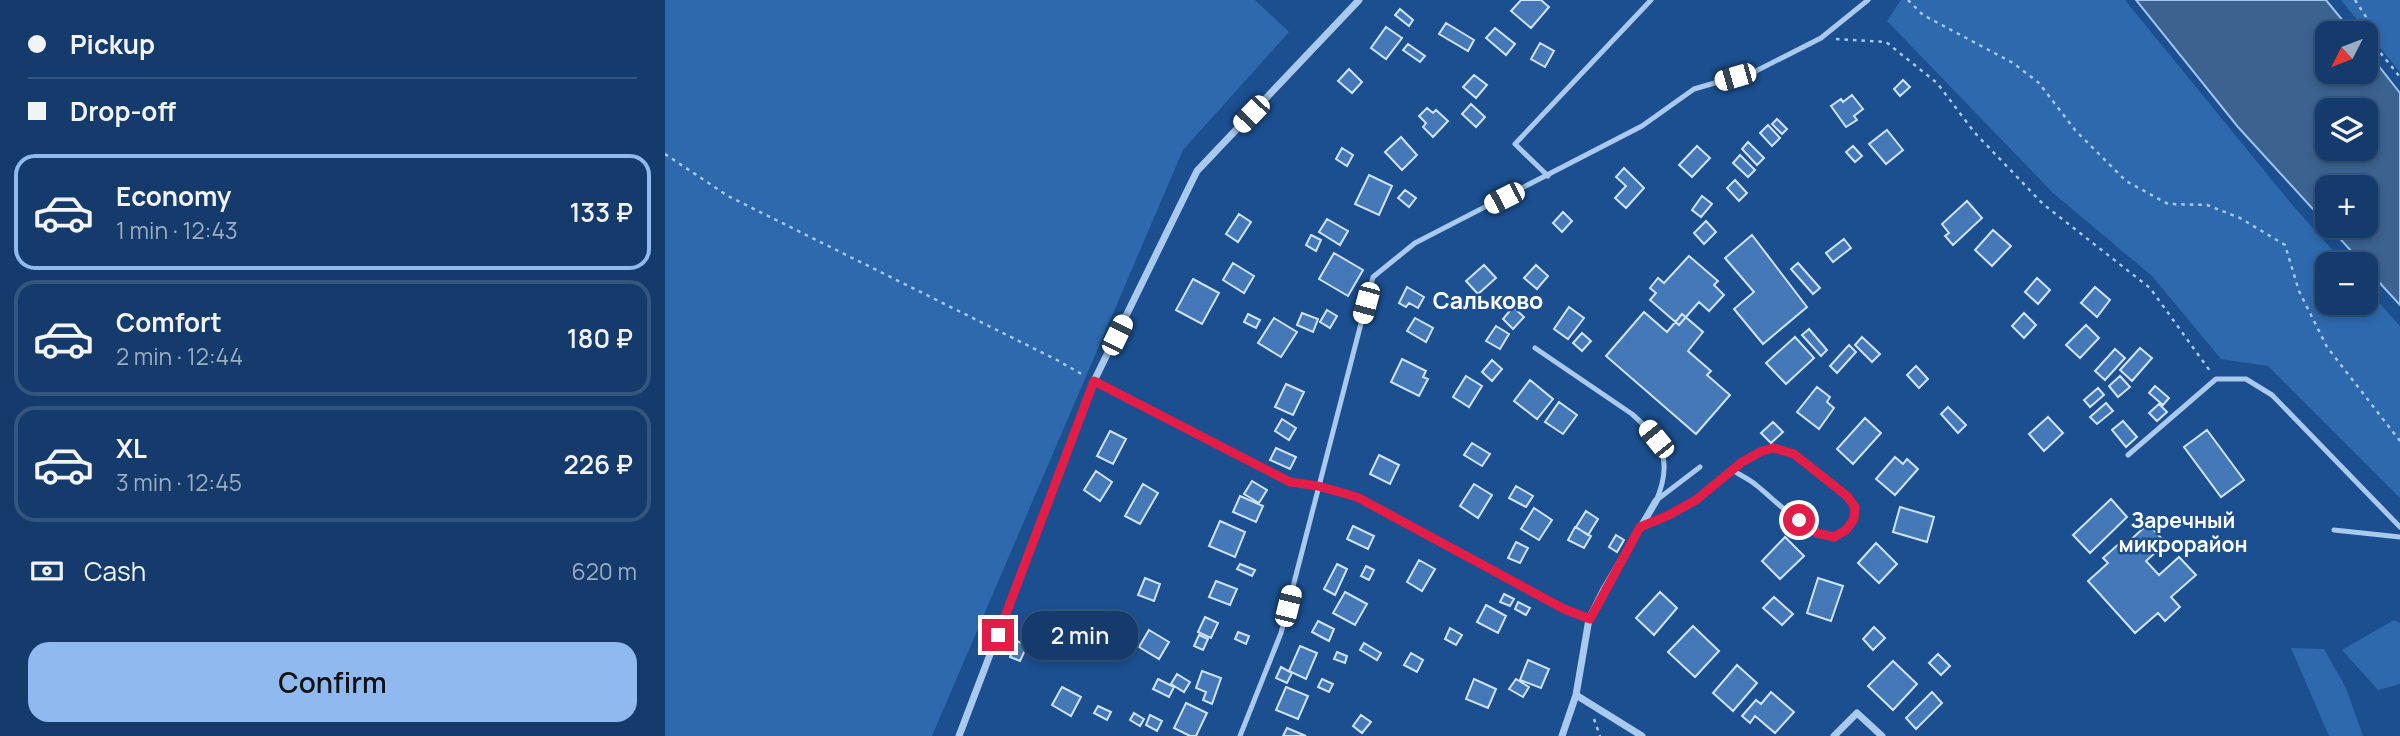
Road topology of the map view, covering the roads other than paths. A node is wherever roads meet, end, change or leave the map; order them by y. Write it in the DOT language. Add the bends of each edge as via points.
graph roads {
  1 [pos="1359,0"];
  2 [pos="1651,0"];
  3 [pos="1868,0"];
  4 [pos="1548,176"];
  5 [pos="1535,348"];
  6 [pos="1094,381"];
  7 [pos="2128,455"];
  8 [pos="1699,467"];
  9 [pos="1732,470"];
  10 [pos="1318,486"];
  11 [pos="1656,501"];
  12 [pos="1640,527"];
  13 [pos="2400,527"];
  14 [pos="2334,530"];
  15 [pos="2400,537"];
  16 [pos="1590,619"];
  17 [pos="1576,695"];
  18 [pos="959,736"];
  19 [pos="1240,736"];
  20 [pos="1562,736"];
  21 [pos="1642,736"];
  22 [pos="1834,736"];
  23 [pos="1882,736"];
  1 -- 6 [label="street" via="1197,171"];
  2 -- 4 [label="lane" via="1515,144"];
  3 -- 4 [label="lane" via="1821,38 1756,71 1694,89 1642,126"];
  4 -- 10 [label="lane" via="1415,243 1373,277"];
  5 -- 11 [label="lane" via="1632,414 1656,439 1665,461"];
  6 -- 10 [label="lane" via="1290,482"];
  6 -- 18 [label="street"];
  7 -- 13 [label="lane" via="2216,379 2246,379 2271,394"];
  8 -- 11 [label="lane"];
  9 -- 9 [label="lane" via="1817,533 1834,537 1854,519 1855,507 1847,496 1794,454 1774,448 1762,451"];
  9 -- 12 [label="lane" via="1684,507"];
  10 -- 16 [label="lane" via="1357,497"];
  10 -- 19 [label="lane" via="1281,633"];
  11 -- 12 [label="street"];
  12 -- 16 [label="street"];
  14 -- 15 [label="lane"];
  16 -- 17 [label="street"];
  17 -- 20 [label="street"];
  17 -- 21 [label="street"];
  22 -- 23 [label="street" via="1857,713"];
}
